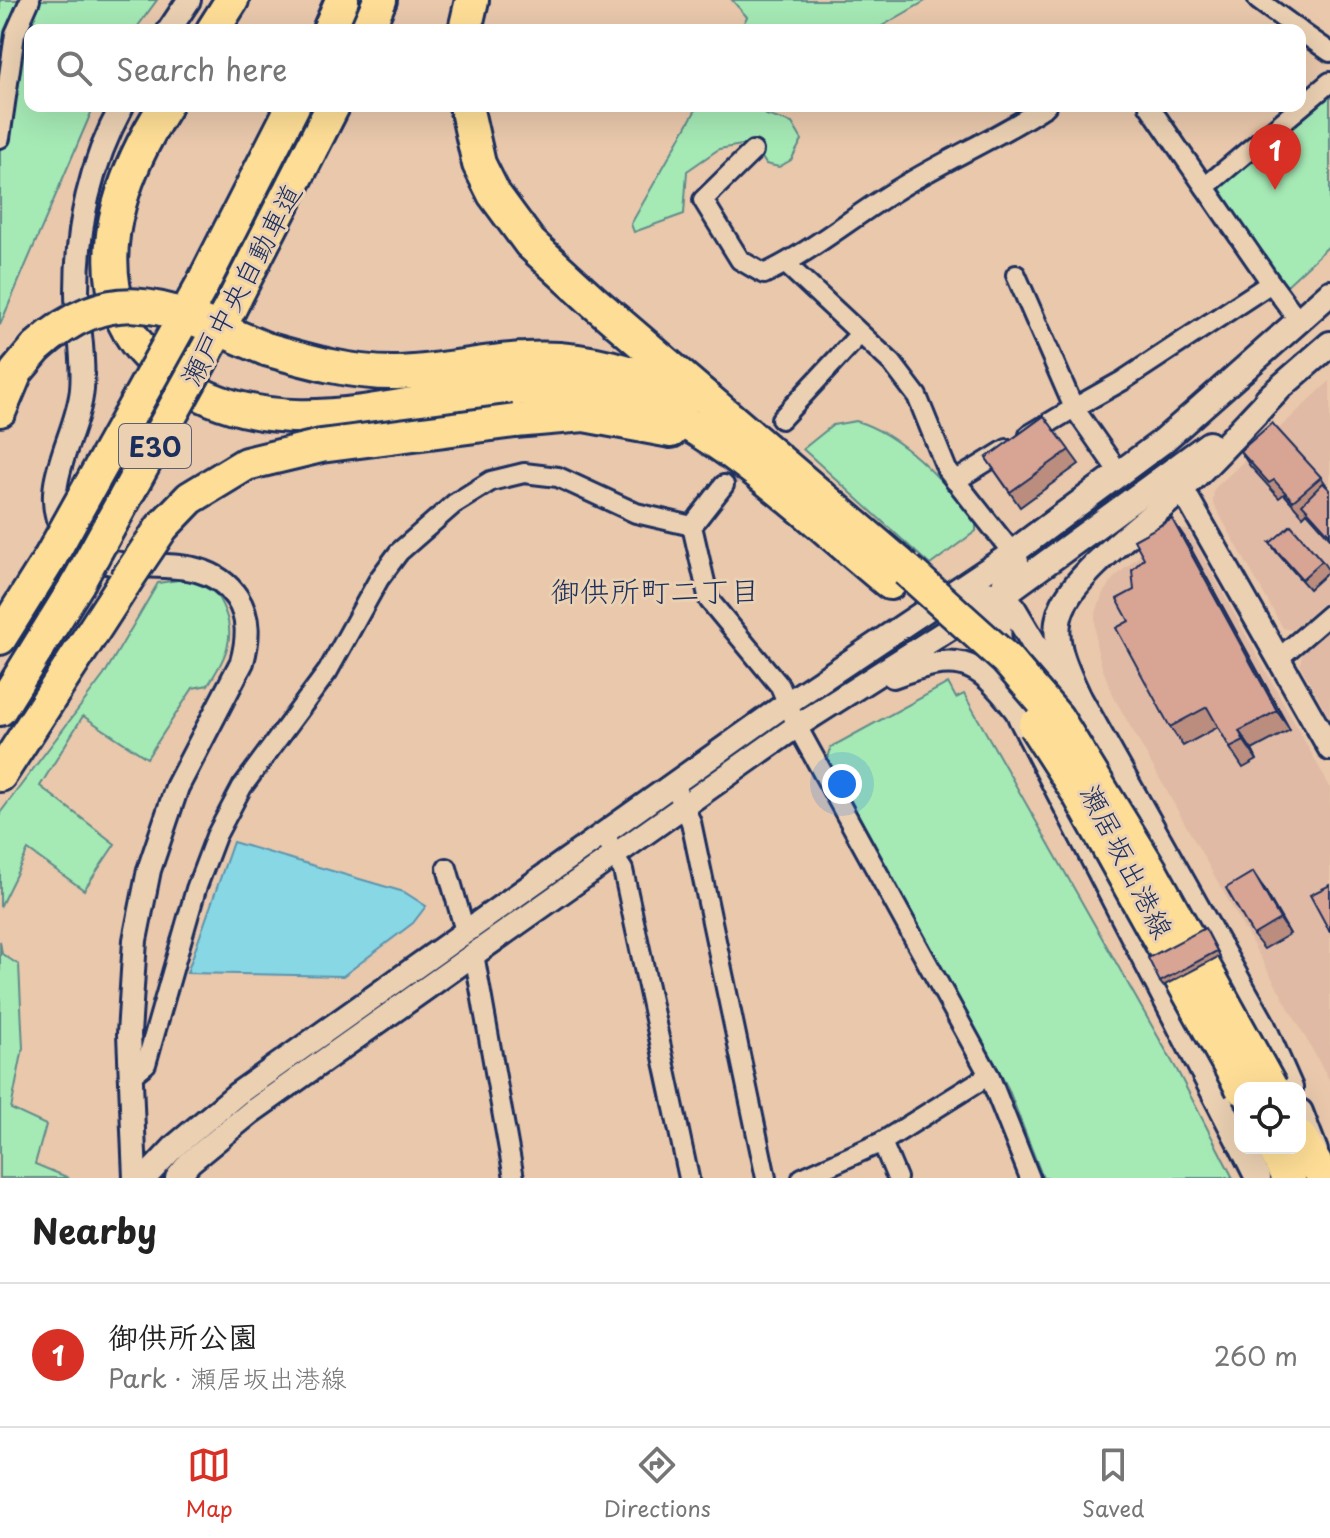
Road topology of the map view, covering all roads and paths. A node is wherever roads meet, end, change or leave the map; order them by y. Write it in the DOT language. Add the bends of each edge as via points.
graph roads {
  1 [pos="30,0"];
  2 [pos="189,0"];
  3 [pos="232,0"];
  4 [pos="342,0"];
  5 [pos="380,0"];
  6 [pos="472,0"];
  7 [pos="1258,0"];
  8 [pos="173,24"];
  9 [pos="217,24"];
  10 [pos="332,24"];
  11 [pos="370,24"];
  12 [pos="466,24"];
  13 [pos="1292,24"];
  14 [pos="1306,34"];
  15 [pos="1330,52"];
  16 [pos="1330,82"];
  17 [pos="1306,102"];
  18 [pos="120,112"];
  19 [pos="162,112"];
  20 [pos="290,112"];
  21 [pos="330,112"];
  22 [pos="467,112"];
  23 [pos="1037,112"];
  24 [pos="1153,112"];
  25 [pos="1294,112"];
  26 [pos="0,138"];
  27 [pos="753,151"];
  28 [pos="1205,187"];
  29 [pos="786,264"];
  30 [pos="1016,275"];
  31 [pos="1271,283"];
  32 [pos="1330,293"];
  33 [pos="1299,321"];
  34 [pos="859,335"];
  35 [pos="1330,344"];
  36 [pos="1074,408"];
  37 [pos="0,410"];
  38 [pos="725,412"];
  39 [pos="781,419"];
  40 [pos="727,450"];
  41 [pos="1120,474"];
  42 [pos="1178,480"];
  43 [pos="955,481"];
  44 [pos="724,485"];
  45 [pos="692,526"];
  46 [pos="1012,553"];
  47 [pos="1030,576"];
  48 [pos="899,577"];
  49 [pos="964,588"];
  50 [pos="1001,596"];
  51 [pos="1330,614"];
  52 [pos="0,638"];
  53 [pos="1279,658"];
  54 [pos="852,691"];
  55 [pos="786,704"];
  56 [pos="0,709"];
  57 [pos="1021,718"];
  58 [pos="797,726"];
  59 [pos="1330,749"];
  60 [pos="0,775"];
  61 [pos="674,785"];
  62 [pos="681,807"];
  63 [pos="1151,826"];
  64 [pos="606,833"];
  65 [pos="613,855"];
  66 [pos="447,868"];
  67 [pos="465,931"];
  68 [pos="474,954"];
  69 [pos="1261,1022"];
  70 [pos="989,1075"];
  71 [pos="131,1076"];
  72 [pos="1239,1082"];
  73 [pos="1268,1082"];
  74 [pos="1287,1082"];
  75 [pos="1295,1082"];
  76 [pos="1306,1102"];
  77 [pos="1306,1128"];
  78 [pos="1234,1132"];
  79 [pos="882,1142"];
  80 [pos="1330,1144"];
  81 [pos="1306,1148"];
  82 [pos="1245,1154"];
  83 [pos="1277,1154"];
  84 [pos="135,1178"];
  85 [pos="145,1178"];
  86 [pos="177,1178"];
  87 [pos="514,1178"];
  88 [pos="689,1178"];
  89 [pos="766,1178"];
  90 [pos="802,1178"];
  91 [pos="897,1178"];
  92 [pos="1030,1178"];
  93 [pos="1258,1178"];
  94 [pos="1289,1178"];
  95 [pos="1324,1178"];
  1 -- 26 [label="street" via="15,34"];
  2 -- 8 [label="street"];
  3 -- 9 [label="highway"];
  4 -- 10 [label="highway"];
  5 -- 11 [label="highway"];
  6 -- 12 [label="highway"];
  7 -- 13 [label="street"];
  14 -- 15 [label="street"];
  16 -- 17 [label="street"];
  18 -- 71 [label="street" via="84,198 77,293 82,389 58,471 57,514 72,544 102,562 193,568 213,575 240,602 248,642 177,787 149,870 135,940"];
  19 -- 40 [label="highway" via="131,167 111,271 125,325 142,351 209,400 258,414 316,417 541,385 617,393 676,416"];
  20 -- 52 [label="highway, 瀬戸中央自動車道 / E30, bridge" via="202,285"];
  21 -- 56 [label="highway, 瀬戸中央自動車道 / E30, bridge" via="230,308 78,583"];
  22 -- 38 [label="highway" via="479,164 530,243"];
  23 -- 29 [label="street" via="896,189"];
  24 -- 28 [label="street"];
  25 -- 28 [label="street"];
  27 -- 29 [label="street" via="703,200 740,260 764,274"];
  28 -- 31 [label="street"];
  29 -- 34 [label="street"];
  30 -- 36 [label="street"];
  31 -- 33 [label="street"];
  31 -- 36 [label="street"];
  32 -- 33 [label="main road"];
  33 -- 41 [label="main road"];
  34 -- 39 [label="street"];
  34 -- 43 [label="street" via="892,363 917,396"];
  35 -- 42 [label="main road, 瀬居坂出港線"];
  36 -- 41 [label="street"];
  36 -- 43 [label="street"];
  37 -- 38 [label="highway, bridge" via="16,372 61,325 131,303 164,308 266,349 359,370 396,373 524,359 603,364 659,381"];
  38 -- 48 [label="highway"];
  40 -- 48 [label="highway"];
  40 -- 60 [label="highway, bridge" via="624,420 584,415 321,446 246,464 190,498 162,527"];
  41 -- 46 [label="main road"];
  42 -- 47 [label="main road, 瀬居坂出港線"];
  42 -- 53 [label="street"];
  42 -- 63 [label="main road, 瀬居坂出港線" via="1079,584 1058,621 1069,677"];
  43 -- 46 [label="street"];
  44 -- 45 [label="street"];
  45 -- 55 [label="street" via="709,600 780,686"];
  45 -- 71 [label="street" via="636,513 558,477 524,473 491,481 454,504 399,552 328,671 242,787 216,836 146,1064"];
  46 -- 47 [label="street"];
  46 -- 49 [label="street"];
  46 -- 50 [label="main road, 瀬居坂出港線"];
  47 -- 50 [label="main road, 瀬居坂出港線"];
  48 -- 72 [label="highway, bridge" via="996,677 1036,727"];
  48 -- 73 [label="highway, bridge" via="976,630 1057,718 1136,846"];
  49 -- 50 [label="main road"];
  49 -- 55 [label="street"];
  50 -- 54 [label="street"];
  50 -- 57 [label="main road, 瀬居坂出港線" via="997,647"];
  50 -- 63 [label="main road, 瀬居坂出港線"];
  51 -- 53 [label="street"];
  53 -- 59 [label="street"];
  54 -- 57 [label="street" via="928,663 959,661 988,678"];
  54 -- 58 [label="street"];
  55 -- 58 [label="street"];
  55 -- 61 [label="street"];
  57 -- 78 [label="main road, 瀬居坂出港線"];
  58 -- 62 [label="street"];
  58 -- 70 [label="street"];
  61 -- 62 [label="street"];
  61 -- 64 [label="street"];
  62 -- 65 [label="street"];
  62 -- 89 [label="street" via="691,822"];
  63 -- 69 [label="main road, 瀬居坂出港線"];
  64 -- 65 [label="street"];
  64 -- 67 [label="street"];
  65 -- 68 [label="street"];
  65 -- 88 [label="street" via="623,870"];
  66 -- 67 [label="street"];
  67 -- 85 [label="street" via="237,1094"];
  68 -- 86 [label="street" via="251,1112"];
  68 -- 87 [label="street"];
  69 -- 74 [label="main road, 瀬居坂出港線"];
  69 -- 75 [label="main road"];
  70 -- 79 [label="street"];
  70 -- 92 [label="street"];
  71 -- 84 [label="street"];
  76 -- 80 [label="main road"];
  77 -- 95 [label="main road"];
  79 -- 90 [label="street"];
  79 -- 91 [label="street"];
  81 -- 95 [label="highway"];
  82 -- 93 [label="main road, 瀬居坂出港線"];
  83 -- 94 [label="highway"];
}
